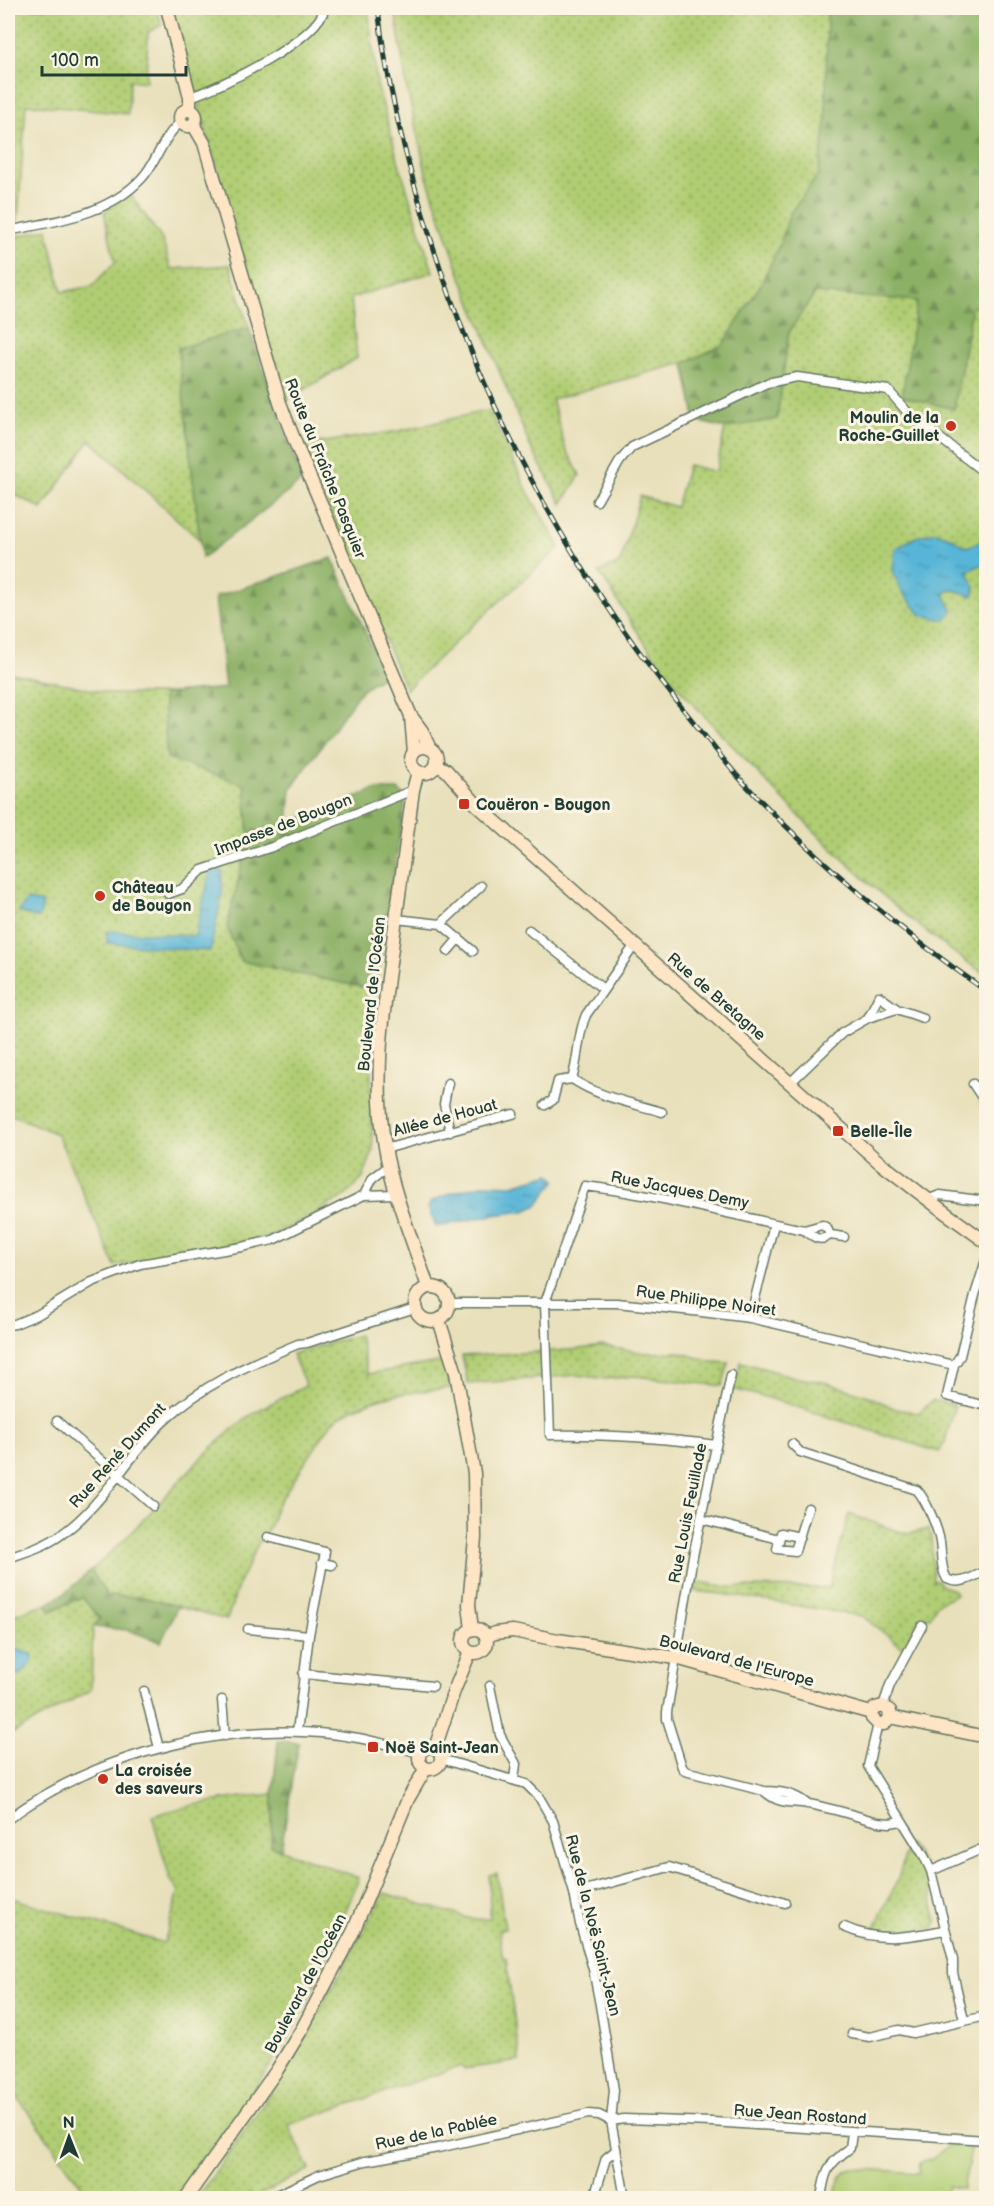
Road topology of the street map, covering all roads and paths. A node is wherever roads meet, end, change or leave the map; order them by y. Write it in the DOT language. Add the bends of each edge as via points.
graph roads {
  1 [pos="167,8"];
  2 [pos="325,8"];
  3 [pos="190,97"];
  4 [pos="187,123"];
  5 [pos="8,231"];
  6 [pos="987,474"];
  7 [pos="597,501"];
  8 [pos="411,716"];
  9 [pos="430,749"];
  10 [pos="414,752"];
  11 [pos="436,765"];
  12 [pos="418,772"];
  13 [pos="413,790"];
  14 [pos="481,886"];
  15 [pos="168,894"];
  16 [pos="396,919"];
  17 [pos="441,924"];
  18 [pos="529,930"];
  19 [pos="459,938"];
  20 [pos="634,946"];
  21 [pos="448,951"];
  22 [pos="473,951"];
  23 [pos="603,989"];
  24 [pos="897,1009"];
  25 [pos="868,1018"];
  26 [pos="923,1018"];
  27 [pos="572,1078"];
  28 [pos="448,1083"];
  29 [pos="790,1083"];
  30 [pos="973,1084"];
  31 [pos="987,1100"];
  32 [pos="545,1105"];
  33 [pos="662,1112"];
  34 [pos="513,1114"];
  35 [pos="450,1132"];
  36 [pos="385,1149"];
  37 [pos="389,1166"];
  38 [pos="397,1194"];
  39 [pos="364,1195"];
  40 [pos="927,1200"];
  41 [pos="987,1201"];
  42 [pos="774,1224"];
  43 [pos="804,1230"];
  44 [pos="830,1235"];
  45 [pos="844,1237"];
  46 [pos="987,1242"];
  47 [pos="987,1260"];
  48 [pos="428,1287"];
  49 [pos="450,1303"];
  50 [pos="545,1303"];
  51 [pos="415,1308"];
  52 [pos="750,1318"];
  53 [pos="439,1320"];
  54 [pos="8,1325"];
  55 [pos="954,1365"];
  56 [pos="731,1375"];
  57 [pos="987,1406"];
  58 [pos="57,1421"];
  59 [pos="792,1444"];
  60 [pos="716,1445"];
  61 [pos="117,1475"];
  62 [pos="153,1506"];
  63 [pos="808,1508"];
  64 [pos="701,1519"];
  65 [pos="268,1537"];
  66 [pos="800,1538"];
  67 [pos="779,1539"];
  68 [pos="8,1558"];
  69 [pos="987,1571"];
  70 [pos="922,1626"];
  71 [pos="248,1629"];
  72 [pos="472,1629"];
  73 [pos="309,1635"];
  74 [pos="486,1637"];
  75 [pos="470,1652"];
  76 [pos="676,1658"];
  77 [pos="303,1674"];
  78 [pos="433,1686"];
  79 [pos="490,1686"];
  80 [pos="144,1691"];
  81 [pos="222,1700"];
  82 [pos="883,1706"];
  83 [pos="890,1717"];
  84 [pos="875,1718"];
  85 [pos="297,1732"];
  86 [pos="225,1736"];
  87 [pos="987,1737"];
  88 [pos="159,1748"];
  89 [pos="420,1753"];
  90 [pos="438,1753"];
  91 [pos="426,1768"];
  92 [pos="513,1779"];
  93 [pos="8,1819"];
  94 [pos="901,1821"];
  95 [pos="987,1847"];
  96 [pos="931,1871"];
  97 [pos="574,1893"];
  98 [pos="785,1903"];
  99 [pos="844,1927"];
  100 [pos="944,1929"];
  101 [pos="987,2016"];
  102 [pos="964,2020"];
  103 [pos="852,2034"];
  104 [pos="611,2121"];
  105 [pos="852,2133"];
  106 [pos="987,2140"];
  107 [pos="616,2150"];
  108 [pos="287,2195"];
  109 [pos="186,2199"];
  110 [pos="270,2199"];
  111 [pos="594,2199"];
  112 [pos="625,2199"];
  113 [pos="821,2199"];
  1 -- 3 [label="main road"];
  2 -- 3 [label="street" via="309,31 290,46 215,88"];
  3 -- 4 [label="main road, Route du Fraîche Pasquier" via="195,121"];
  4 -- 5 [label="street" via="168,137 143,177 109,205"];
  4 -- 8 [label="main road, Route du Fraîche Pasquier" via="204,143 288,424"];
  6 -- 7 [label="street" via="909,414 888,390 797,377 767,383 633,447 620,461"];
  8 -- 9 [label="main road, Route du Fraîche Pasquier"];
  8 -- 10 [label="main road, Route du Fraîche Pasquier"];
  9 -- 10 [label="main road" via="421,747"];
  9 -- 11 [label="main road" via="436,755"];
  10 -- 12 [label="main road" via="411,761"];
  11 -- 12 [label="main road" via="430,771"];
  11 -- 20 [label="main road, Rue de Bretagne" via="446,770 478,806"];
  12 -- 13 [label="main road, Boulevard de l'Océan"];
  13 -- 15 [label="street, Impasse de Bougon" via="272,847 202,870 182,889"];
  13 -- 16 [label="main road, Boulevard de l'Océan"];
  14 -- 17 [label="street"];
  16 -- 17 [label="street"];
  16 -- 36 [label="main road, Boulevard de l'Océan" via="380,1042 380,1108"];
  17 -- 19 [label="street"];
  18 -- 23 [label="street"];
  19 -- 21 [label="street"];
  19 -- 22 [label="street"];
  20 -- 23 [label="street"];
  20 -- 29 [label="main road, Rue de Bretagne"];
  23 -- 27 [label="street" via="582,1024"];
  24 -- 25 [label="street"];
  24 -- 25 [label="street" via="879,996"];
  24 -- 26 [label="street"];
  25 -- 29 [label="street" via="842,1033"];
  27 -- 32 [label="street" via="558,1081 554,1100"];
  27 -- 33 [label="street" via="590,1091"];
  28 -- 35 [label="street" via="444,1104"];
  29 -- 40 [label="main road, Rue de Bretagne"];
  30 -- 31 [label="street"];
  34 -- 35 [label="street, Allée de Houat"];
  35 -- 36 [label="street, Allée de Houat"];
  36 -- 37 [label="main road, Boulevard de l'Océan"];
  37 -- 38 [label="main road, Boulevard de l'Océan"];
  37 -- 39 [label="street" via="373,1178"];
  38 -- 39 [label="street"];
  38 -- 48 [label="main road, Boulevard de l'Océan"];
  39 -- 54 [label="street" via="273,1240 140,1264 112,1274 39,1314"];
  40 -- 41 [label="street" via="940,1195"];
  40 -- 46 [label="main road, Rue de Bretagne"];
  42 -- 43 [label="street, Rue Jacques Demy"];
  42 -- 50 [label="street, Rue Jacques Demy" via="691,1204 585,1186"];
  42 -- 52 [label="street"];
  43 -- 44 [label="street, Rue Jacques Demy" via="820,1240"];
  43 -- 44 [label="street, Rue Jacques Demy" via="822,1224"];
  44 -- 45 [label="street, Rue Jacques Demy"];
  47 -- 55 [label="street" via="960,1356"];
  48 -- 49 [label="main road" via="442,1289"];
  48 -- 51 [label="main road" via="419,1292"];
  49 -- 50 [label="street, Rue Philippe Noiret"];
  49 -- 53 [label="main road"];
  50 -- 52 [label="street, Rue Philippe Noiret" via="617,1304"];
  50 -- 60 [label="street, Rue Jacques Demy" via="550,1435 650,1436"];
  51 -- 53 [label="main road" via="424,1319"];
  51 -- 61 [label="street, Rue René Dumont" via="298,1344 248,1365 200,1393 164,1421"];
  52 -- 55 [label="street, Rue Philippe Noiret"];
  53 -- 72 [label="main road" via="456,1373 474,1473 475,1538 469,1605"];
  55 -- 57 [label="street" via="947,1396"];
  56 -- 60 [label="street, Rue Louis Feuillade"];
  58 -- 61 [label="street"];
  59 -- 69 [label="street" via="800,1452 917,1490 938,1536 947,1579 961,1582"];
  60 -- 64 [label="street, Rue Louis Feuillade"];
  61 -- 62 [label="street"];
  61 -- 68 [label="street, Rue René Dumont" via="62,1534"];
  63 -- 66 [label="street"];
  64 -- 67 [label="street"];
  64 -- 76 [label="street, Rue Louis Feuillade"];
  65 -- 73 [label="street" via="325,1552 327,1564"];
  66 -- 67 [label="street" via="781,1533"];
  66 -- 67 [label="street" via="795,1551 777,1549"];
  70 -- 82 [label="street"];
  71 -- 73 [label="street"];
  72 -- 74 [label="main road" via="479,1629"];
  72 -- 75 [label="main road" via="463,1639"];
  73 -- 77 [label="street"];
  74 -- 75 [label="main road" via="482,1651"];
  74 -- 76 [label="main road, Boulevard de l'Europe" via="513,1631"];
  75 -- 90 [label="main road" via="454,1691"];
  76 -- 84 [label="main road, Boulevard de l'Europe"];
  76 -- 94 [label="street, Rue Louis Feuillade" via="667,1712 685,1771 764,1791 774,1800 878,1822"];
  77 -- 78 [label="street"];
  77 -- 85 [label="street"];
  79 -- 92 [label="street" via="500,1735 516,1764"];
  80 -- 88 [label="street"];
  81 -- 86 [label="street"];
  82 -- 83 [label="main road" via="890,1711"];
  82 -- 84 [label="main road" via="874,1708"];
  83 -- 84 [label="main road" via="884,1724"];
  83 -- 87 [label="main road"];
  84 -- 94 [label="street" via="868,1766"];
  85 -- 86 [label="street"];
  85 -- 89 [label="street" via="358,1738"];
  86 -- 88 [label="street"];
  88 -- 93 [label="street" via="74,1779"];
  89 -- 90 [label="main road" via="427,1747"];
  89 -- 91 [label="main road" via="420,1762"];
  90 -- 91 [label="main road" via="434,1768"];
  90 -- 92 [label="street, Rue de la Noë Saint-Jean"];
  91 -- 109 [label="main road, Boulevard de l'Océan" via="408,1799 353,1932 302,2029"];
  92 -- 97 [label="street, Rue de la Noë Saint-Jean" via="531,1788 545,1807 558,1835"];
  94 -- 96 [label="street"];
  95 -- 96 [label="street"];
  96 -- 100 [label="street"];
  97 -- 98 [label="street" via="669,1867"];
  97 -- 104 [label="street, Rue de la Noë Saint-Jean" via="607,2043 614,2090"];
  99 -- 100 [label="street" via="866,1936 899,1937"];
  100 -- 102 [label="street"];
  101 -- 102 [label="street"];
  102 -- 103 [label="street" via="913,2033 899,2030 870,2037"];
  104 -- 105 [label="street, Rue Jean Rostand" via="712,2122"];
  104 -- 107 [label="street, Rue de la Noë Saint-Jean"];
  104 -- 108 [label="street, Rue de la Pablée" via="588,2114 365,2162 319,2175"];
  105 -- 106 [label="street, Rue Jean Rostand"];
  105 -- 113 [label="street" via="850,2148 833,2160 827,2171"];
  107 -- 111 [label="street" via="606,2158"];
  107 -- 112 [label="street, Rue de la Noë Saint-Jean"];
  108 -- 110 [label="street, Rue de la Pablée"];
}
